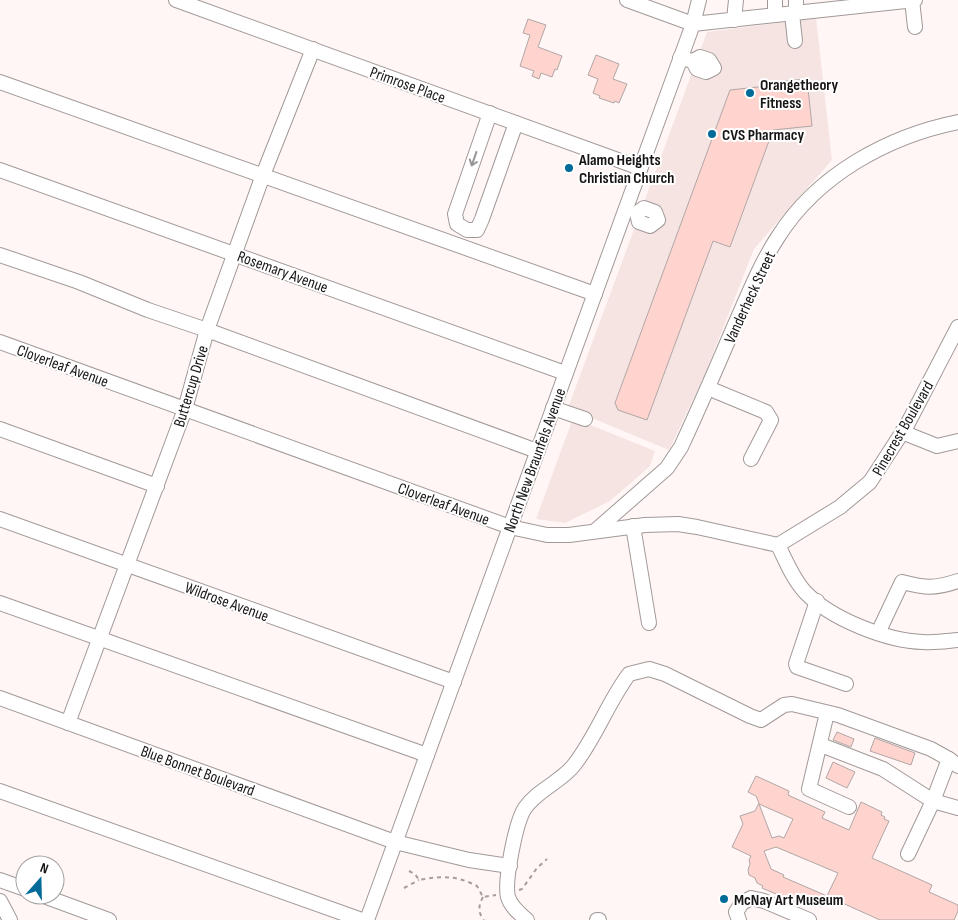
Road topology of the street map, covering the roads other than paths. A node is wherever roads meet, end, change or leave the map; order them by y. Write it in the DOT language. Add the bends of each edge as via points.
graph roads {
  1 [pos="176,0"];
  2 [pos="628,0"];
  3 [pos="699,0"];
  4 [pos="736,0"];
  5 [pos="775,0"];
  6 [pos="914,0"];
  7 [pos="885,2"];
  8 [pos="855,4"];
  9 [pos="795,9"];
  10 [pos="775,15"];
  11 [pos="734,20"];
  12 [pos="693,24"];
  13 [pos="915,27"];
  14 [pos="795,41"];
  15 [pos="313,49"];
  16 [pos="0,82"];
  17 [pos="490,113"];
  18 [pos="958,122"];
  19 [pos="516,123"];
  20 [pos="640,168"];
  21 [pos="0,170"];
  22 [pos="263,175"];
  23 [pos="234,254"];
  24 [pos="0,256"];
  25 [pos="594,294"];
  26 [pos="958,327"];
  27 [pos="207,330"];
  28 [pos="0,342"];
  29 [pos="566,374"];
  30 [pos="708,388"];
  31 [pos="553,408"];
  32 [pos="185,409"];
  33 [pos="585,419"];
  34 [pos="0,429"];
  35 [pos="902,432"];
  36 [pos="958,441"];
  37 [pos="537,451"];
  38 [pos="751,459"];
  39 [pos="157,486"];
  40 [pos="0,519"];
  41 [pos="633,526"];
  42 [pos="510,527"];
  43 [pos="595,531"];
  44 [pos="778,545"];
  45 [pos="128,565"];
  46 [pos="958,581"];
  47 [pos="818,601"];
  48 [pos="0,603"];
  49 [pos="649,623"];
  50 [pos="878,633"];
  51 [pos="100,639"];
  52 [pos="958,640"];
  53 [pos="454,682"];
  54 [pos="846,684"];
  55 [pos="0,698"];
  56 [pos="827,713"];
  57 [pos="68,723"];
  58 [pos="821,745"];
  59 [pos="427,755"];
  60 [pos="954,763"];
  61 [pos="0,790"];
  62 [pos="933,801"];
  63 [pos="849,807"];
  64 [pos="958,808"];
  65 [pos="395,842"];
  66 [pos="908,854"];
  67 [pos="510,866"];
  68 [pos="0,880"];
  69 [pos="15,885"];
  70 [pos="0,901"];
  71 [pos="65,904"];
  72 [pos="10,920"];
  73 [pos="109,920"];
  74 [pos="362,920"];
  75 [pos="367,920"];
  76 [pos="527,920"];
  77 [pos="739,920"];
  78 [pos="809,920"];
  1 -- 15 [label="street, Primrose Place"];
  2 -- 12 [label="street"];
  3 -- 12 [label="street, North New Braunfels Avenue"];
  4 -- 11 [label="street"];
  5 -- 10 [label="street"];
  6 -- 7 [label="street"];
  6 -- 13 [label="street"];
  7 -- 8 [label="street"];
  8 -- 9 [label="street"];
  9 -- 10 [label="street"];
  9 -- 14 [label="street"];
  10 -- 11 [label="street"];
  11 -- 12 [label="street"];
  12 -- 20 [label="street, North New Braunfels Avenue" via="687,60"];
  15 -- 17 [label="street, Primrose Place"];
  15 -- 22 [label="street, Buttercup Drive"];
  16 -- 22 [label="street"];
  17 -- 19 [label="street, Primrose Place"];
  17 -- 19 [label="street, one-way" via="455,214 457,224 467,230 477,230"];
  18 -- 30 [label="street, Vanderheck Street" via="931,127 872,151 816,192 789,222 760,267"];
  19 -- 20 [label="street, Primrose Place"];
  20 -- 25 [label="street, North New Braunfels Avenue" via="631,211"];
  21 -- 23 [label="street, Rosemary Avenue"];
  22 -- 23 [label="street, Buttercup Drive"];
  22 -- 25 [label="street"];
  23 -- 27 [label="street, Buttercup Drive"];
  23 -- 29 [label="street, Rosemary Avenue"];
  24 -- 27 [label="street"];
  25 -- 29 [label="street, North New Braunfels Avenue"];
  26 -- 35 [label="street, Pinecrest Boulevard"];
  27 -- 32 [label="street, Buttercup Drive"];
  27 -- 37 [label="street"];
  28 -- 32 [label="street, Cloverleaf Avenue"];
  29 -- 31 [label="street, North New Braunfels Avenue"];
  30 -- 38 [label="street" via="766,412 771,420"];
  30 -- 43 [label="street, Vanderheck Street" via="682,448 667,468"];
  31 -- 33 [label="street"];
  31 -- 37 [label="street, North New Braunfels Avenue"];
  32 -- 39 [label="street, Buttercup Drive"];
  32 -- 42 [label="street, Cloverleaf Avenue"];
  34 -- 39 [label="street"];
  35 -- 36 [label="street" via="937,446"];
  35 -- 44 [label="street, Pinecrest Boulevard" via="870,482 840,507"];
  37 -- 42 [label="street, North New Braunfels Avenue"];
  39 -- 45 [label="street, Buttercup Drive"];
  40 -- 45 [label="street, Wildrose Avenue"];
  41 -- 43 [label="street, Cloverleaf Avenue"];
  41 -- 44 [label="street, Cloverleaf Avenue" via="678,524"];
  41 -- 49 [label="street"];
  42 -- 43 [label="street, Cloverleaf Avenue" via="555,535"];
  42 -- 53 [label="street, North New Braunfels Avenue"];
  44 -- 47 [label="street" via="805,592"];
  45 -- 51 [label="street, Buttercup Drive"];
  45 -- 53 [label="street, Wildrose Avenue"];
  46 -- 50 [label="street" via="934,588 902,582"];
  47 -- 50 [label="street" via="862,628"];
  47 -- 54 [label="street" via="797,667"];
  48 -- 51 [label="street"];
  50 -- 52 [label="street" via="923,642"];
  51 -- 57 [label="street, Buttercup Drive"];
  51 -- 59 [label="street"];
  53 -- 59 [label="street, North New Braunfels Avenue"];
  55 -- 57 [label="street, Blue Bonnet Boulevard"];
  56 -- 58 [label="street"];
  56 -- 60 [label="street" via="931,749"];
  56 -- 67 [label="street" via="792,704 784,705 761,720 665,674 649,669 629,674 574,766 526,807 518,823"];
  57 -- 65 [label="street, Blue Bonnet Boulevard"];
  58 -- 62 [label="street" via="883,769"];
  58 -- 63 [label="street" via="810,789"];
  59 -- 65 [label="street, North New Braunfels Avenue"];
  60 -- 62 [label="street"];
  61 -- 74 [label="street"];
  62 -- 64 [label="street"];
  62 -- 66 [label="street"];
  65 -- 67 [label="street, Blue Bonnet Boulevard" via="469,860"];
  65 -- 75 [label="street, North New Braunfels Avenue"];
  67 -- 76 [label="street" via="508,897 516,911"];
  68 -- 69 [label="street"];
  70 -- 72 [label="street"];
  71 -- 73 [label="street"];
  77 -- 78 [label="street" via="736,912 751,898"];
}
